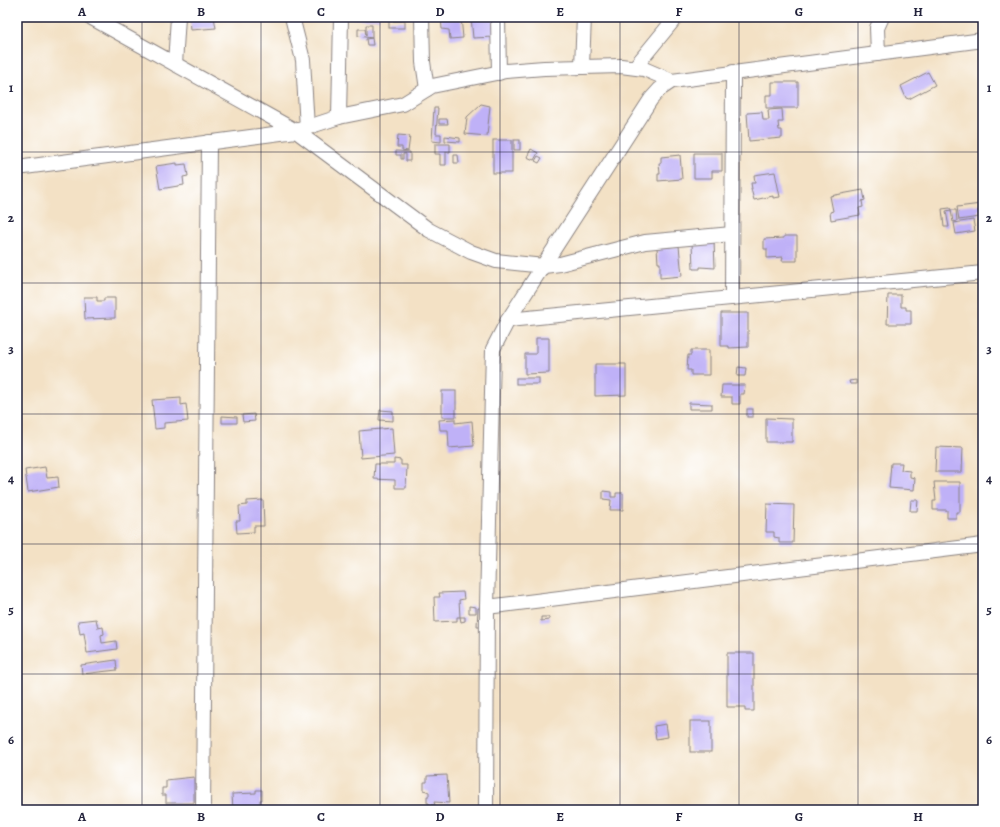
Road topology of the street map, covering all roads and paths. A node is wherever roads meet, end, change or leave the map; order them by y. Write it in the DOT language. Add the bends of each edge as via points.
graph roads {
  1 [pos="90,17"];
  2 [pos="178,17"];
  3 [pos="292,17"];
  4 [pos="341,17"];
  5 [pos="422,17"];
  6 [pos="498,17"];
  7 [pos="584,17"];
  8 [pos="676,17"];
  9 [pos="882,17"];
  10 [pos="106,21"];
  11 [pos="983,40"];
  12 [pos="878,54"];
  13 [pos="175,64"];
  14 [pos="582,66"];
  15 [pos="635,67"];
  16 [pos="733,72"];
  17 [pos="499,73"];
  18 [pos="672,82"];
  19 [pos="427,89"];
  20 [pos="339,117"];
  21 [pos="301,130"];
  22 [pos="209,142"];
  23 [pos="17,168"];
  24 [pos="732,234"];
  25 [pos="544,266"];
  26 [pos="983,273"];
  27 [pos="732,298"];
  28 [pos="508,320"];
  29 [pos="983,545"];
  30 [pos="487,607"];
  31 [pos="203,810"];
  32 [pos="486,810"];
  1 -- 10 [label="street"];
  2 -- 13 [label="street"];
  3 -- 21 [label="street" via="303,60"];
  4 -- 20 [label="street"];
  5 -- 19 [label="street" via="423,62"];
  6 -- 17 [label="street"];
  7 -- 14 [label="street"];
  8 -- 15 [label="street"];
  9 -- 12 [label="street" via="877,28"];
  10 -- 13 [label="street"];
  11 -- 12 [label="street"];
  12 -- 16 [label="street"];
  13 -- 21 [label="street"];
  14 -- 15 [label="street"];
  14 -- 17 [label="street"];
  15 -- 18 [label="street" via="653,72"];
  16 -- 18 [label="street"];
  16 -- 24 [label="street"];
  17 -- 19 [label="street"];
  18 -- 25 [label="street" via="660,88 652,99"];
  19 -- 20 [label="street" via="403,104"];
  20 -- 21 [label="street"];
  21 -- 22 [label="street"];
  21 -- 25 [label="street" via="395,206 429,230 484,258"];
  22 -- 23 [label="street"];
  22 -- 31 [label="street"];
  24 -- 25 [label="street" via="645,242"];
  24 -- 27 [label="street"];
  25 -- 28 [label="street"];
  26 -- 27 [label="street"];
  27 -- 28 [label="street"];
  28 -- 30 [label="street" via="496,342 492,361"];
  29 -- 30 [label="street"];
  30 -- 32 [label="street"];
}
